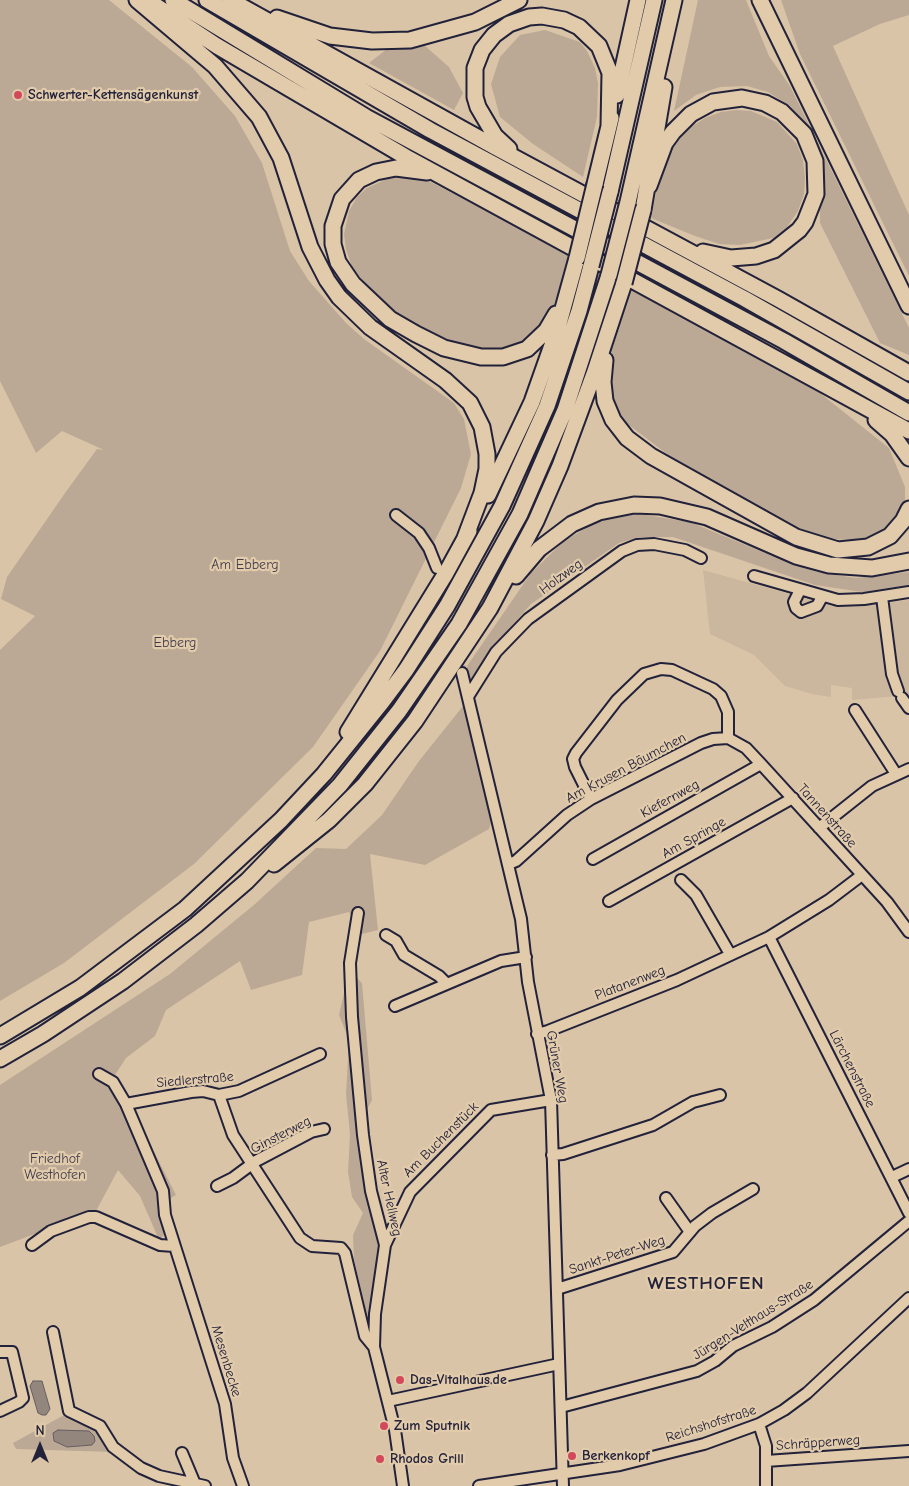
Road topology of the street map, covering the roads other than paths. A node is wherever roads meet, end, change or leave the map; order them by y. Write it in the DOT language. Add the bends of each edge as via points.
graph roads {
  1 [pos="137,0"];
  2 [pos="148,0"];
  3 [pos="173,0"];
  4 [pos="207,0"];
  5 [pos="230,0"];
  6 [pos="237,0"];
  7 [pos="519,0"];
  8 [pos="638,0"];
  9 [pos="654,0"];
  10 [pos="674,0"];
  11 [pos="760,0"];
  12 [pos="666,34"];
  13 [pos="609,126"];
  14 [pos="521,160"];
  15 [pos="648,186"];
  16 [pos="478,196"];
  17 [pos="685,248"];
  18 [pos="570,280"];
  19 [pos="909,306"];
  20 [pos="612,320"];
  21 [pos="909,373"];
  22 [pos="834,390"];
  23 [pos="909,392"];
  24 [pos="909,413"];
  25 [pos="909,431"];
  26 [pos="909,458"];
  27 [pos="909,509"];
  28 [pos="396,515"];
  29 [pos="465,538"];
  30 [pos="701,558"];
  31 [pos="909,561"];
  32 [pos="437,568"];
  33 [pos="754,576"];
  34 [pos="800,590"];
  35 [pos="909,592"];
  36 [pos="822,597"];
  37 [pos="882,597"];
  38 [pos="490,608"];
  39 [pos="462,673"];
  40 [pos="469,695"];
  41 [pos="909,708"];
  42 [pos="855,710"];
  43 [pos="728,738"];
  44 [pos="761,764"];
  45 [pos="909,769"];
  46 [pos="324,774"];
  47 [pos="896,774"];
  48 [pos="793,798"];
  49 [pos="591,800"];
  50 [pos="819,828"];
  51 [pos="593,859"];
  52 [pos="509,864"];
  53 [pos="862,875"];
  54 [pos="681,880"];
  55 [pos="247,881"];
  56 [pos="609,901"];
  57 [pos="358,913"];
  58 [pos="909,932"];
  59 [pos="386,935"];
  60 [pos="769,936"];
  61 [pos="730,954"];
  62 [pos="526,957"];
  63 [pos="447,984"];
  64 [pos="395,1006"];
  65 [pos="537,1034"];
  66 [pos="0,1036"];
  67 [pos="320,1054"];
  68 [pos="0,1059"];
  69 [pos="99,1074"];
  70 [pos="219,1095"];
  71 [pos="720,1095"];
  72 [pos="551,1100"];
  73 [pos="126,1104"];
  74 [pos="324,1129"];
  75 [pos="552,1155"];
  76 [pos="251,1166"];
  77 [pos="909,1169"];
  78 [pos="892,1177"];
  79 [pos="217,1186"];
  80 [pos="753,1189"];
  81 [pos="666,1198"];
  82 [pos="909,1213"];
  83 [pos="909,1221"];
  84 [pos="690,1232"];
  85 [pos="32,1245"];
  86 [pos="385,1245"];
  87 [pos="174,1246"];
  88 [pos="557,1289"];
  89 [pos="909,1298"];
  90 [pos="53,1332"];
  91 [pos="374,1347"];
  92 [pos="0,1352"];
  93 [pos="559,1364"];
  94 [pos="388,1401"];
  95 [pos="561,1407"];
  96 [pos="0,1411"];
  97 [pos="759,1424"];
  98 [pos="909,1451"];
  99 [pos="182,1453"];
  100 [pos="766,1461"];
  101 [pos="563,1475"];
  102 [pos="200,1485"];
  103 [pos="243,1486"];
  104 [pos="403,1486"];
  105 [pos="480,1486"];
  106 [pos="563,1486"];
  107 [pos="766,1486"];
  1 -- 29 [label="highway" via="214,66 259,117 281,158 310,247 339,297 370,327 446,380 470,403 482,427 487,469 482,493"];
  2 -- 16 [label="highway" via="258,71"];
  3 -- 24 [label="highway" via="366,117 776,337"];
  4 -- 23 [label="highway" via="430,130 737,295"];
  5 -- 14 [label="highway"];
  6 -- 7 [label="highway" via="277,19 330,36 390,41 454,30"];
  8 -- 13 [label="highway"];
  9 -- 46 [label="highway, bridge" via="591,266 547,406 490,530 447,606 406,670"];
  10 -- 12 [label="highway"];
  11 -- 19 [label="highway"];
  12 -- 15 [label="highway" via="666,78"];
  12 -- 55 [label="highway, bridge" via="609,276 580,367 545,460 516,521 481,587 399,712 340,785"];
  13 -- 14 [label="highway" via="610,73 593,40 579,27 564,20 542,16 518,20 501,30 486,46 478,58 474,77 475,97 482,118 495,136"];
  13 -- 18 [label="highway, bridge"];
  14 -- 17 [label="highway"];
  15 -- 17 [label="highway" via="665,143 673,132 691,114 723,99 753,99 774,107 791,120 807,139 817,172 816,194 805,222 791,238 774,250 743,258 721,257"];
  15 -- 20 [label="highway, bridge"];
  16 -- 18 [label="highway" via="420,170 396,168 366,176 348,192 335,216 332,236 338,262 353,284 390,319 444,348 481,357 515,354 537,342 554,319"];
  16 -- 22 [label="highway"];
  17 -- 21 [label="highway"];
  18 -- 29 [label="highway" via="532,402"];
  20 -- 27 [label="highway" via="603,371 605,401 618,429 651,456 796,538 828,549 849,550 878,543 897,528"];
  20 -- 38 [label="highway" via="560,466"];
  22 -- 25 [label="highway"];
  22 -- 26 [label="highway" via="882,424"];
  28 -- 32 [label="street" via="419,532"];
  29 -- 46 [label="highway"];
  30 -- 40 [label="street, Holzweg" via="685,550 654,544 637,545 622,551 528,619 496,652"];
  31 -- 38 [label="highway" via="872,568 829,565 796,556 691,512 660,506 622,506 586,517 552,538 527,562"];
  33 -- 34 [label="street"];
  34 -- 36 [label="street"];
  34 -- 36 [label="street" via="794,602 801,612 817,606"];
  35 -- 37 [label="street"];
  36 -- 37 [label="street" via="854,600"];
  37 -- 41 [label="street" via="892,674"];
  38 -- 55 [label="highway" via="415,721 364,784 329,820 284,858"];
  39 -- 40 [label="street, Grüner Weg"];
  40 -- 52 [label="street, Grüner Weg"];
  42 -- 47 [label="street"];
  43 -- 44 [label="street, Tannenstraße" via="746,748"];
  43 -- 49 [label="street, Am Krusen Bäumchen" via="713,739"];
  43 -- 49 [label="street" via="728,712 722,696 713,689 672,670 661,669 644,674 617,700 576,753 575,767"];
  44 -- 48 [label="street, Tannenstraße"];
  44 -- 51 [label="street, Kiefernweg"];
  45 -- 47 [label="street"];
  46 -- 66 [label="highway" via="242,859 185,909 87,983"];
  47 -- 50 [label="street" via="872,786"];
  48 -- 50 [label="street, Tannenstraße"];
  48 -- 56 [label="street, Am Springe"];
  49 -- 52 [label="street, Am Krusen Bäumchen" via="567,815 516,862"];
  50 -- 53 [label="street, Tannenstraße"];
  52 -- 62 [label="street, Grüner Weg"];
  53 -- 58 [label="street, Tannenstraße"];
  53 -- 60 [label="street, Platanenweg" via="829,900"];
  54 -- 61 [label="street" via="696,896"];
  55 -- 68 [label="highway" via="123,981"];
  57 -- 86 [label="street, Alter Hellweg" via="350,963 352,1017 371,1191"];
  59 -- 63 [label="street" via="396,941 404,955"];
  60 -- 61 [label="street, Platanenweg"];
  60 -- 78 [label="street, Lärchenstraße"];
  61 -- 65 [label="street, Platanenweg" via="676,980"];
  62 -- 63 [label="street" via="501,962"];
  62 -- 65 [label="street, Grüner Weg"];
  63 -- 64 [label="street"];
  65 -- 72 [label="street, Grüner Weg"];
  67 -- 70 [label="street, Siedlerstraße" via="239,1091"];
  69 -- 73 [label="street, Mesenbecke" via="113,1082"];
  70 -- 73 [label="street, Siedlerstraße" via="190,1092"];
  70 -- 76 [label="street" via="233,1135"];
  71 -- 75 [label="street" via="693,1102 653,1124"];
  72 -- 75 [label="street, Grüner Weg"];
  72 -- 86 [label="street, Am Buchenstück" via="491,1110 410,1192"];
  73 -- 87 [label="street, Mesenbecke" via="163,1191 165,1214"];
  74 -- 76 [label="street, Ginsterweg" via="311,1132"];
  75 -- 88 [label="street, Grüner Weg"];
  76 -- 79 [label="street, Ginsterweg"];
  76 -- 91 [label="street" via="305,1243 341,1248 345,1253 365,1336"];
  77 -- 78 [label="street"];
  78 -- 82 [label="street, Lärchenstraße"];
  80 -- 84 [label="street, Sankt-Peter-Weg" via="712,1213"];
  81 -- 84 [label="street"];
  83 -- 95 [label="street, Jürgen-Velthaus-Straße" via="814,1300 772,1327 733,1346 715,1362 659,1383"];
  84 -- 88 [label="street, Sankt-Peter-Weg" via="680,1246 664,1256"];
  85 -- 87 [label="street" via="51,1231 96,1217 160,1245"];
  86 -- 91 [label="street, Alter Hellweg" via="375,1314"];
  87 -- 103 [label="street, Mesenbecke" via="226,1404 233,1458"];
  88 -- 93 [label="street, Grüner Weg"];
  89 -- 97 [label="street, Reichshofstraße" via="806,1393"];
  90 -- 102 [label="street" via="69,1412 100,1426 113,1447 142,1468 159,1476"];
  91 -- 94 [label="street, Alter Hellweg"];
  92 -- 96 [label="street" via="12,1352 22,1398"];
  93 -- 94 [label="street"];
  93 -- 95 [label="street, Grüner Weg"];
  94 -- 104 [label="street, Alter Hellweg"];
  95 -- 101 [label="street, Grüner Weg"];
  97 -- 100 [label="street, Schräpperweg" via="766,1446"];
  97 -- 101 [label="street, Reichshofstraße" via="704,1444"];
  98 -- 100 [label="street, Schräpperweg"];
  99 -- 102 [label="street"];
  100 -- 107 [label="street"];
  101 -- 105 [label="street, Reichshofstraße"];
  101 -- 106 [label="street, Grüner Weg"];
}
